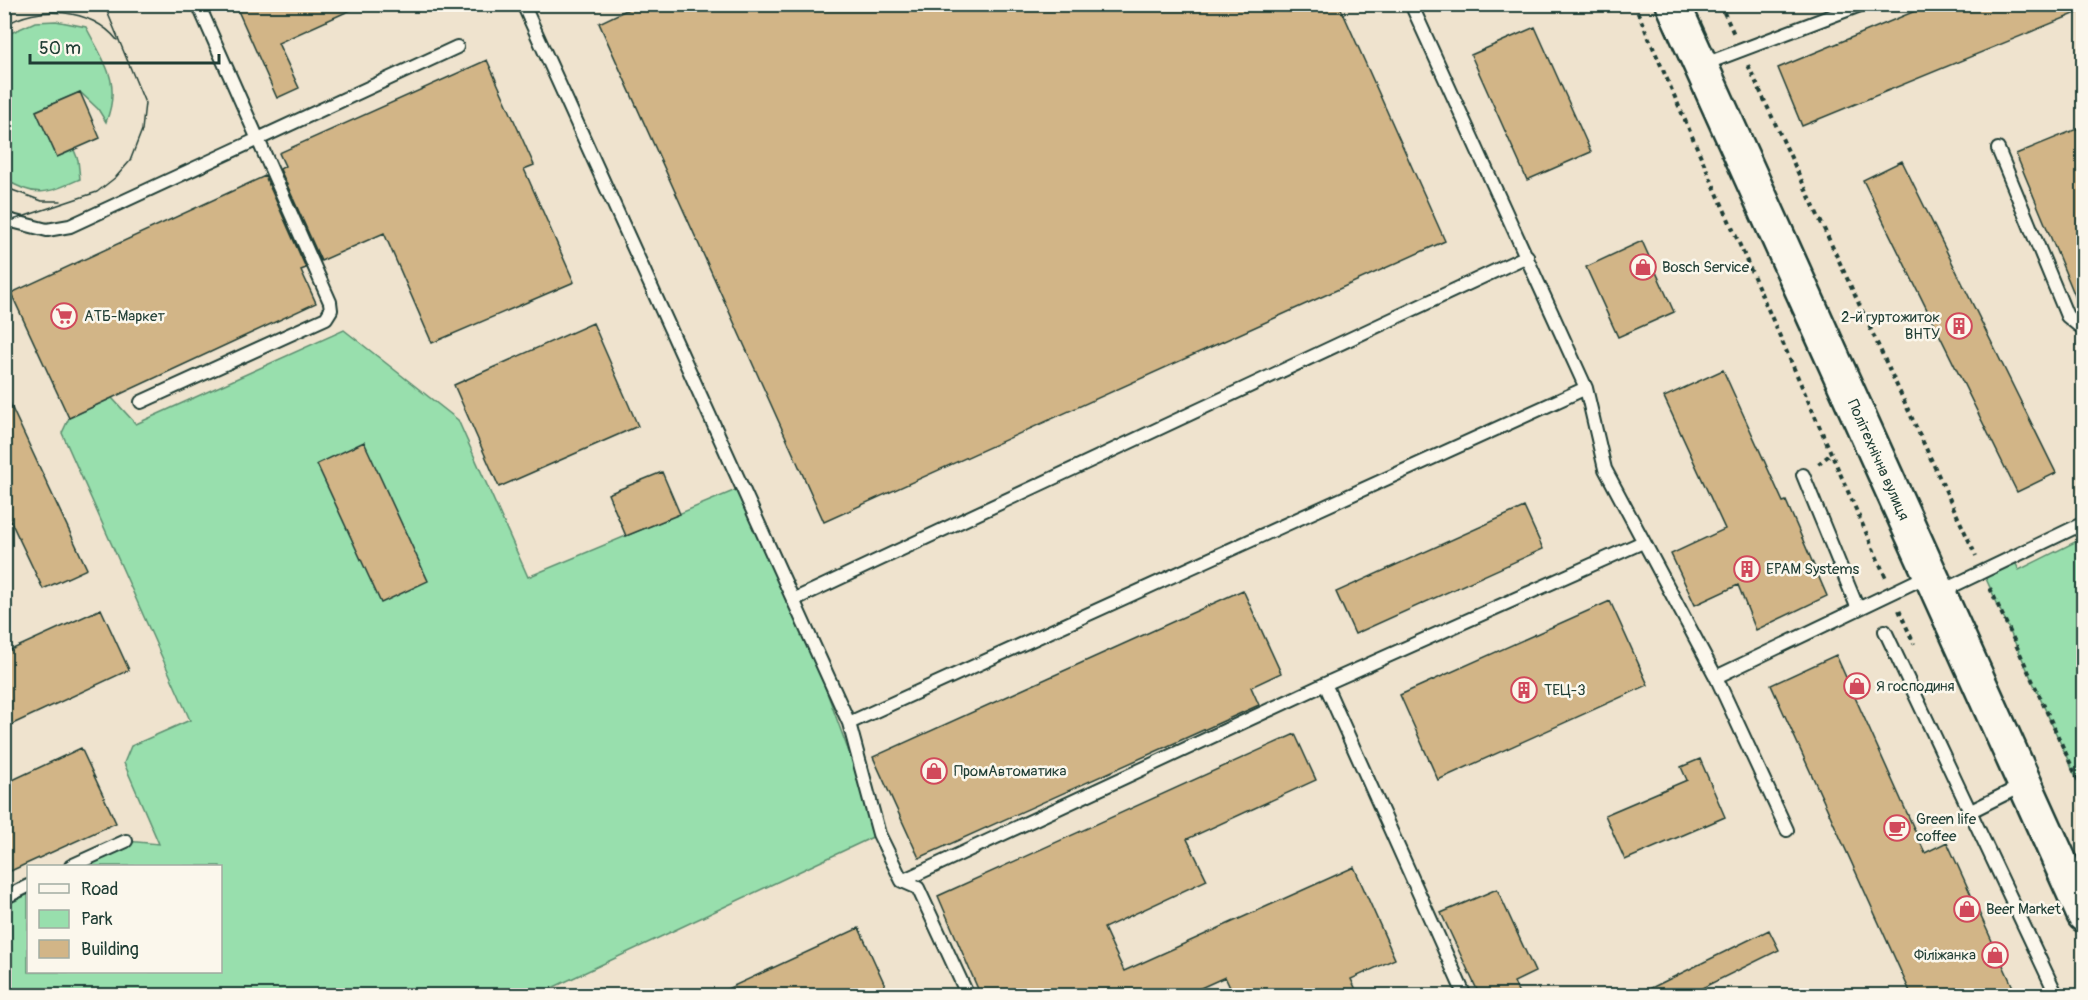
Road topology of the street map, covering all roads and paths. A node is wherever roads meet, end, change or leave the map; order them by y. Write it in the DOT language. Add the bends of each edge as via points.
graph roads {
  1 [pos="198,4"];
  2 [pos="523,4"];
  3 [pos="1411,4"];
  4 [pos="1634,4"];
  5 [pos="1673,4"];
  6 [pos="1720,4"];
  7 [pos="1863,4"];
  8 [pos="457,47"];
  9 [pos="1741,49"];
  10 [pos="1700,66"];
  11 [pos="258,139"];
  12 [pos="1998,149"];
  13 [pos="4,219"];
  14 [pos="1527,256"];
  15 [pos="2084,323"];
  16 [pos="1586,388"];
  17 [pos="141,402"];
  18 [pos="1803,475"];
  19 [pos="2084,523"];
  20 [pos="1643,542"];
  21 [pos="1983,572"];
  22 [pos="1934,583"];
  23 [pos="1892,592"];
  24 [pos="793,600"];
  25 [pos="1858,609"];
  26 [pos="1885,631"];
  27 [pos="1915,646"];
  28 [pos="1716,677"];
  29 [pos="1325,684"];
  30 [pos="849,723"];
  31 [pos="2024,784"];
  32 [pos="2084,793"];
  33 [pos="1971,811"];
  34 [pos="1787,830"];
  35 [pos="126,841"];
  36 [pos="75,865"];
  37 [pos="902,880"];
  38 [pos="27,886"];
  39 [pos="4,898"];
  40 [pos="2084,915"];
  41 [pos="968,996"];
  42 [pos="1465,996"];
  43 [pos="2057,996"];
  1 -- 11 [label="lane"];
  2 -- 24 [label="lane"];
  3 -- 14 [label="lane"];
  4 -- 23 [label="path"];
  5 -- 10 [label="street, Політехнічна вулиця"];
  6 -- 9 [label="path"];
  7 -- 9 [label="lane"];
  8 -- 11 [label="lane"];
  9 -- 10 [label="lane"];
  9 -- 21 [label="path"];
  10 -- 22 [label="street, Політехнічна вулиця"];
  11 -- 13 [label="lane" via="64,228 47,230"];
  11 -- 17 [label="lane" via="330,302 330,310 326,318"];
  12 -- 15 [label="lane" via="2067,316 2078,325"];
  14 -- 16 [label="lane"];
  14 -- 24 [label="lane"];
  16 -- 20 [label="lane" via="1605,469"];
  16 -- 30 [label="lane"];
  18 -- 25 [label="lane"];
  19 -- 21 [label="lane"];
  20 -- 28 [label="lane"];
  20 -- 29 [label="lane"];
  21 -- 22 [label="lane"];
  21 -- 32 [label="path"];
  22 -- 23 [label="lane"];
  22 -- 31 [label="street, Політехнічна вулиця"];
  23 -- 25 [label="lane"];
  23 -- 27 [label="path"];
  24 -- 30 [label="lane"];
  25 -- 28 [label="lane"];
  26 -- 33 [label="lane"];
  28 -- 34 [label="lane"];
  29 -- 37 [label="lane"];
  29 -- 42 [label="lane"];
  30 -- 37 [label="lane" via="879,834"];
  31 -- 33 [label="lane"];
  31 -- 40 [label="street, Політехнічна вулиця"];
  33 -- 43 [label="lane"];
  35 -- 36 [label="lane"];
  37 -- 41 [label="lane" via="918,888"];
  38 -- 39 [label="lane"];
}
